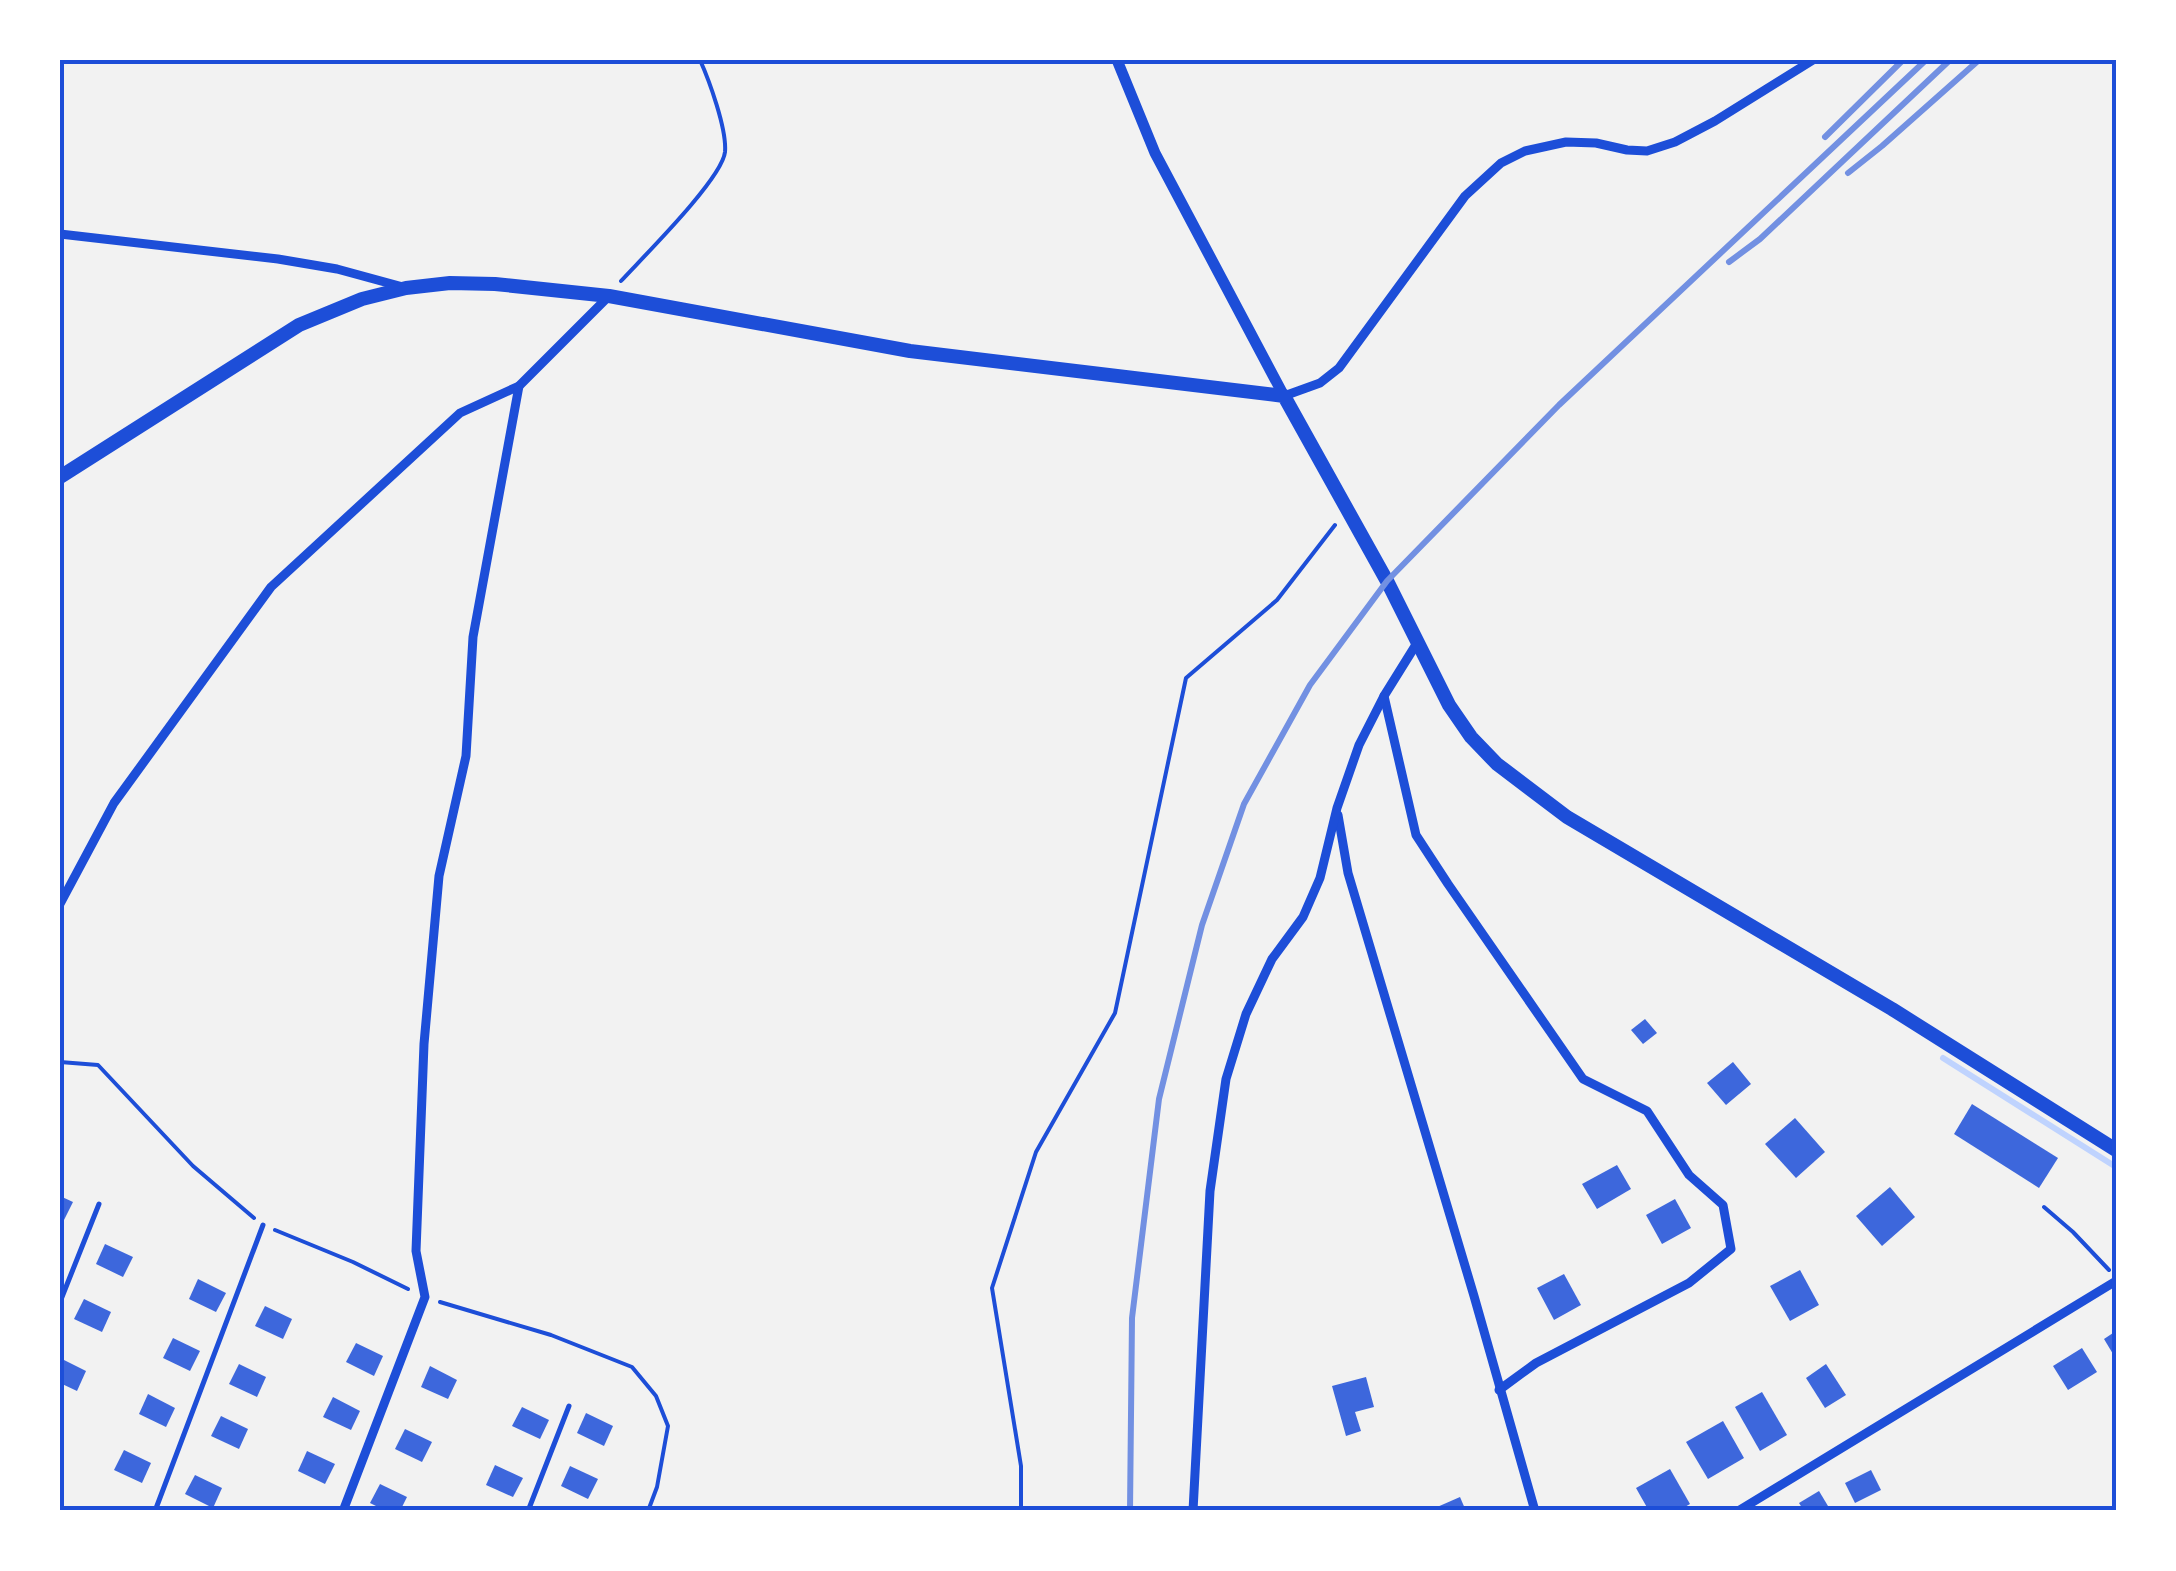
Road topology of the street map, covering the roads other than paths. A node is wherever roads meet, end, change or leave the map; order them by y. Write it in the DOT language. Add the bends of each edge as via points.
graph roads {
  1 [pos="1117,60"];
  2 [pos="1813,60"];
  3 [pos="60,234"];
  4 [pos="406,288"];
  5 [pos="609,296"];
  6 [pos="518,386"];
  7 [pos="1284,396"];
  8 [pos="60,477"];
  9 [pos="1417,643"];
  10 [pos="1384,696"];
  11 [pos="1337,808"];
  12 [pos="60,904"];
  13 [pos="2116,1150"];
  14 [pos="100,1204"];
  15 [pos="264,1225"];
  16 [pos="2116,1279"];
  17 [pos="60,1302"];
  18 [pos="1500,1390"];
  19 [pos="569,1406"];
  20 [pos="155,1511"];
  21 [pos="344,1511"];
  22 [pos="528,1511"];
  23 [pos="1193,1511"];
  24 [pos="1534,1511"];
  25 [pos="1738,1511"];
  1 -- 7 [label="street" via="1156,153"];
  2 -- 7 [label="street" via="1716,121 1648,151 1566,142 1501,163 1465,196 1339,368"];
  3 -- 4 [label="street" via="278,259"];
  4 -- 5 [label="main road" via="480,282"];
  4 -- 8 [label="main road" via="362,298 300,325"];
  5 -- 6 [label="street"];
  5 -- 7 [label="main road" via="910,350"];
  6 -- 12 [label="street" via="460,413 271,587 114,803"];
  6 -- 21 [label="street" via="473,636 466,756 439,876 416,1251 425,1297"];
  7 -- 9 [label="main road"];
  9 -- 10 [label="street"];
  9 -- 13 [label="main road" via="1471,737 1526,788"];
  10 -- 11 [label="street"];
  10 -- 18 [label="street" via="1416,835 1583,1079 1647,1112 1689,1175 1724,1205 1732,1249 1689,1283 1536,1363"];
  11 -- 18 [label="street" via="1348,873"];
  11 -- 23 [label="street" via="1320,878 1303,917 1272,958 1226,1080 1210,1191"];
  14 -- 17 [label="lane"];
  15 -- 20 [label="lane"];
  16 -- 25 [label="street"];
  18 -- 24 [label="street"];
  19 -- 22 [label="lane"];
}
